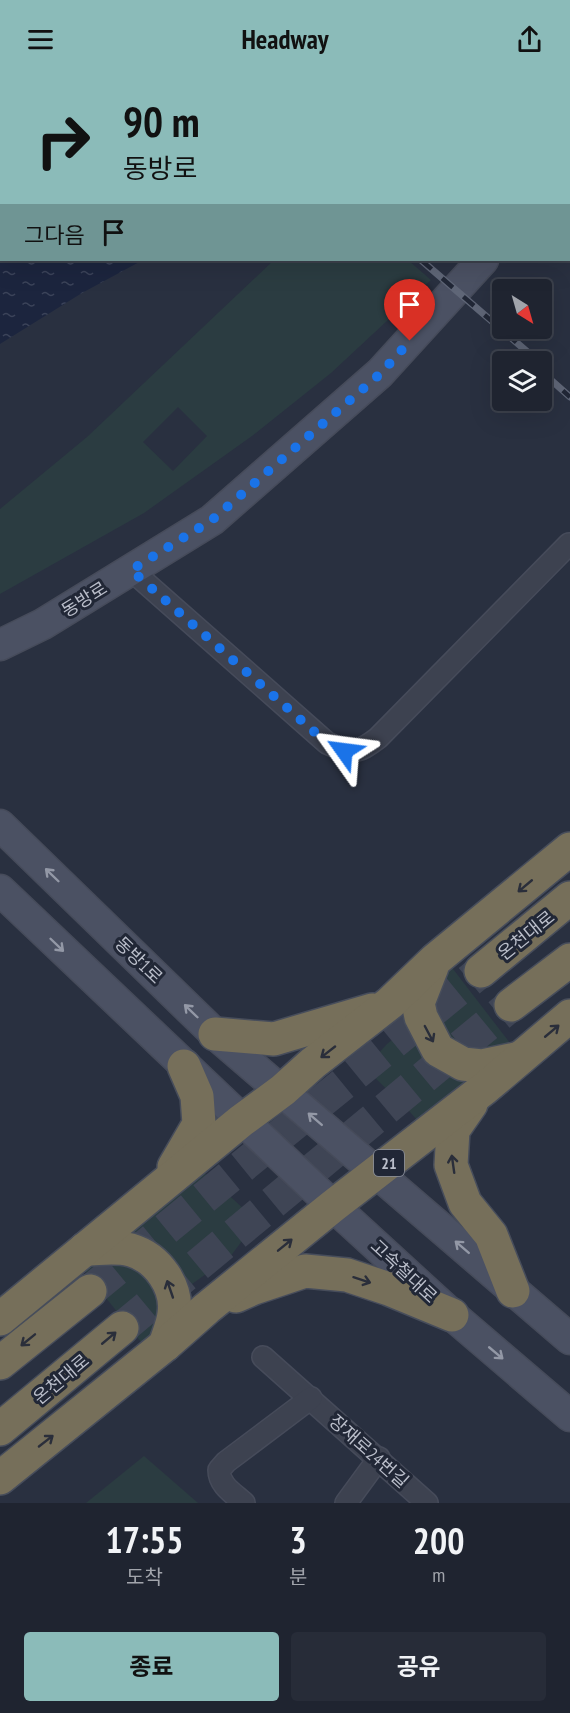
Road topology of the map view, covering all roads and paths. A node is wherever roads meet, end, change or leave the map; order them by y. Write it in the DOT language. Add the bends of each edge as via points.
graph roads {
  1 [pos="482,261"];
  2 [pos="569,544"];
  3 [pos="131,570"];
  4 [pos="0,645"];
  5 [pos="0,825"];
  6 [pos="570,849"];
  7 [pos="0,890"];
  8 [pos="570,898"];
  9 [pos="435,960"];
  10 [pos="570,960"];
  11 [pos="482,971"];
  12 [pos="390,1003"];
  13 [pos="511,1005"];
  14 [pos="570,1016"];
  15 [pos="215,1034"];
  16 [pos="522,1057"];
  17 [pos="184,1066"];
  18 [pos="485,1088"];
  19 [pos="283,1090"];
  20 [pos="242,1121"];
  21 [pos="377,1173"];
  22 [pos="333,1206"];
  23 [pos="137,1207"];
  24 [pos="85,1249"];
  25 [pos="90,1291"];
  26 [pos="513,1291"];
  27 [pos="207,1308"];
  28 [pos="452,1315"];
  29 [pos="0,1319"];
  30 [pos="122,1328"];
  31 [pos="570,1339"];
  32 [pos="165,1345"];
  33 [pos="263,1357"];
  34 [pos="0,1363"];
  35 [pos="311,1398"];
  36 [pos="570,1416"];
  37 [pos="0,1430"];
  38 [pos="379,1458"];
  39 [pos="0,1478"];
  40 [pos="244,1503"];
  41 [pos="346,1503"];
  42 [pos="427,1503"];
  1 -- 3 [label="main road, 동방로" via="380,374 296,448 212,520"];
  2 -- 3 [label="street" via="363,750 344,751 327,743"];
  3 -- 4 [label="main road, 동방로" via="43,624"];
  15 -- 5 [label="main road, 동방1로, one-way"];
  6 -- 9 [label="highway, one-way"];
  7 -- 17 [label="main road, one-way"];
  8 -- 11 [label="highway, 온천대로"];
  9 -- 12 [label="highway"];
  9 -- 16 [label="highway, one-way" via="418,1003 438,1050 463,1064 483,1066"];
  10 -- 13 [label="highway"];
  12 -- 15 [label="highway" via="274,1039"];
  12 -- 19 [label="highway, one-way"];
  16 -- 14 [label="highway, 21, one-way"];
  15 -- 19 [label="main road, 동방1로"];
  16 -- 18 [label="highway, 21"];
  17 -- 20 [label="main road"];
  17 -- 23 [label="highway" via="197,1096 199,1124 176,1164"];
  18 -- 21 [label="highway, 21"];
  26 -- 18 [label="highway, one-way" via="491,1235 465,1203 451,1165 453,1130"];
  19 -- 20 [label="highway"];
  21 -- 19 [label="main road, one-way"];
  20 -- 22 [label="main road, 고속철대로"];
  20 -- 23 [label="highway"];
  21 -- 22 [label="highway, 21"];
  26 -- 21 [label="main road, one-way"];
  27 -- 22 [label="highway, 21, one-way"];
  22 -- 28 [label="main road, 고속철대로"];
  23 -- 24 [label="highway"];
  24 -- 29 [label="highway"];
  32 -- 24 [label="highway, one-way" via="175,1302 165,1275 148,1258 132,1251"];
  25 -- 34 [label="highway, one-way"];
  26 -- 31 [label="main road"];
  27 -- 28 [label="highway, one-way" via="305,1271 347,1275"];
  27 -- 32 [label="highway, 21"];
  28 -- 36 [label="main road, 고속철대로, one-way"];
  37 -- 30 [label="highway, 온천대로, one-way"];
  39 -- 32 [label="highway, 21, one-way"];
  33 -- 35 [label="street, 장재로24번길"];
  35 -- 38 [label="street, 장재로24번길"];
  35 -- 40 [label="street" via="219,1470 219,1478"];
  38 -- 41 [label="street"];
  38 -- 42 [label="street, 장재로24번길"];
}
